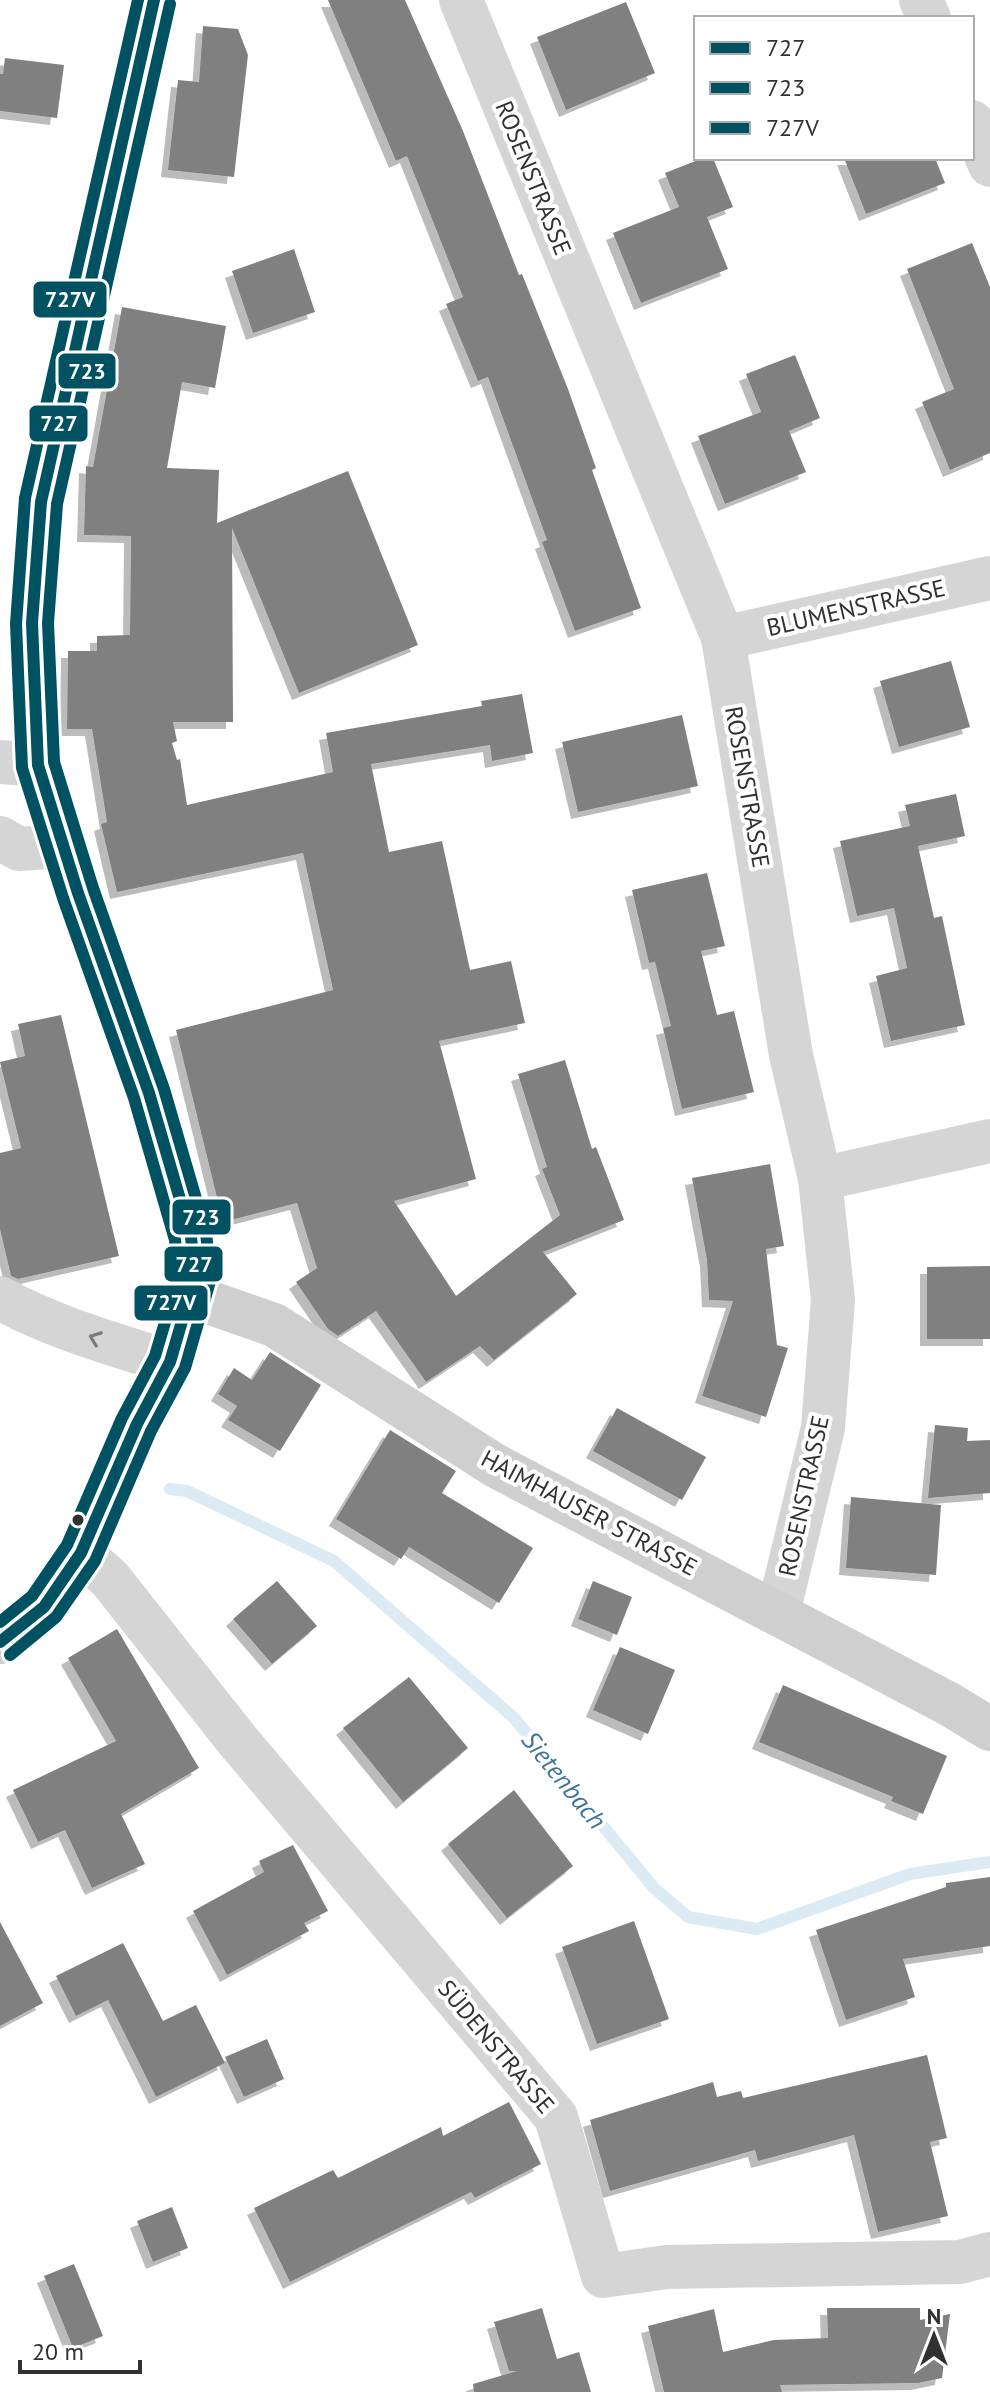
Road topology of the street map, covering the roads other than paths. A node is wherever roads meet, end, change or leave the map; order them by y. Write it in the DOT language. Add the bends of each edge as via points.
graph roads {
  1 [pos="154,0"];
  2 [pos="461,0"];
  3 [pos="974,127"];
  4 [pos="990,165"];
  5 [pos="990,578"];
  6 [pos="723,638"];
  7 [pos="19,764"];
  8 [pos="0,838"];
  9 [pos="63,846"];
  10 [pos="990,1141"];
  11 [pos="820,1179"];
  12 [pos="191,1296"];
  13 [pos="0,1298"];
  14 [pos="170,1362"];
  15 [pos="81,1553"];
  16 [pos="778,1613"];
  17 [pos="0,1642"];
  18 [pos="990,1729"];
  19 [pos="990,2254"];
  1 -- 7 [label="street" via="41,502"];
  2 -- 6 [label="street, ROSENSTRASSE"];
  3 -- 4 [label="street"];
  5 -- 6 [label="street, BLUMENSTRASSE"];
  6 -- 11 [label="street, ROSENSTRASSE" via="791,1055"];
  7 -- 9 [label="street"];
  8 -- 9 [label="street" via="19,849"];
  9 -- 12 [label="street" via="149,1093 191,1237"];
  10 -- 11 [label="street"];
  11 -- 16 [label="street, ROSENSTRASSE" via="833,1300 823,1428"];
  12 -- 14 [label="main road"];
  12 -- 16 [label="main road, HAIMHAUSER STRASSE" via="274,1325 496,1466"];
  14 -- 13 [label="street, one-way"];
  14 -- 15 [label="main road"];
  15 -- 17 [label="main road" via="44,1607"];
  15 -- 19 [label="street, SÜDENSTRASSE" via="110,1579 238,1741 556,2117 603,2276 667,2267 960,2262"];
  16 -- 18 [label="main road, HAIMHAUSER STRASSE"];
}
